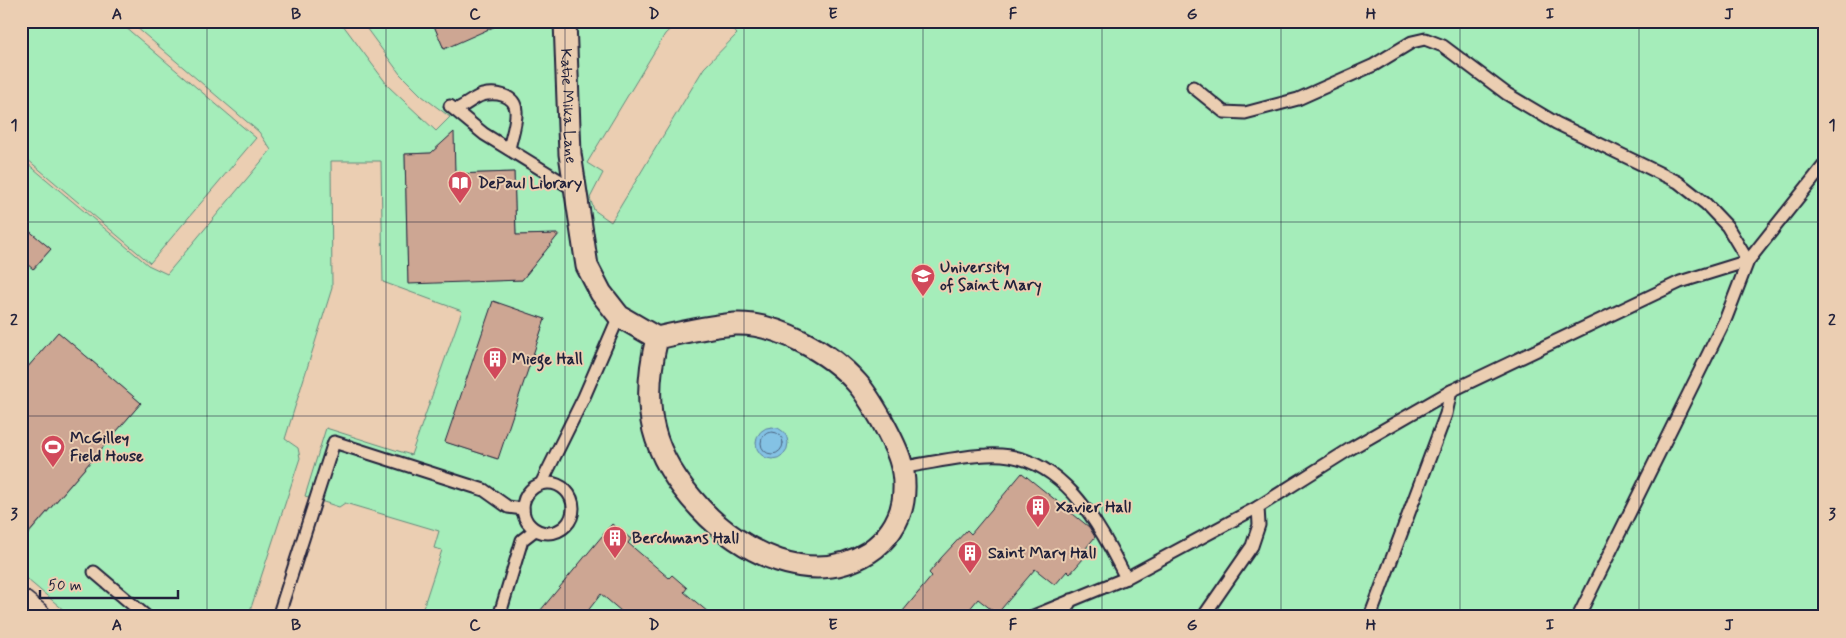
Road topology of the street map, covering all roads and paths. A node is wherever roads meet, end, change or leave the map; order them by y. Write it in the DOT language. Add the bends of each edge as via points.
graph roads {
  1 [pos="566,21"];
  2 [pos="1193,87"];
  3 [pos="509,149"];
  4 [pos="1825,164"];
  5 [pos="575,190"];
  6 [pos="1748,261"];
  7 [pos="619,316"];
  8 [pos="657,338"];
  9 [pos="1451,392"];
  10 [pos="904,467"];
  11 [pos="541,484"];
  12 [pos="1258,507"];
  13 [pos="523,509"];
  14 [pos="535,530"];
  15 [pos="94,572"];
  16 [pos="1126,578"];
  17 [pos="1071,600"];
  18 [pos="21,604"];
  19 [pos="36,617"];
  20 [pos="147,617"];
  21 [pos="278,617"];
  22 [pos="499,617"];
  23 [pos="1031,617"];
  24 [pos="1062,617"];
  25 [pos="1203,617"];
  26 [pos="1370,617"];
  27 [pos="1578,617"];
  1 -- 5 [label="street, Katie Mika Lane" via="570,154"];
  2 -- 6 [label="lane" via="1224,112 1245,113 1298,99 1374,66 1412,42 1425,39 1443,46 1508,94 1556,123 1678,182 1727,226"];
  3 -- 3 [label="lane" via="484,134 453,108 467,106 480,96 499,94 507,97 516,110"];
  3 -- 5 [label="lane"];
  4 -- 6 [label="lane"];
  5 -- 7 [label="street, Katie Mika Lane" via="587,266"];
  6 -- 9 [label="lane" via="1680,282"];
  6 -- 27 [label="lane" via="1726,318"];
  7 -- 8 [label="street"];
  7 -- 11 [label="lane"];
  8 -- 10 [label="street" via="737,324 780,331 809,346 838,365 857,383 891,438"];
  8 -- 10 [label="street" via="650,365 648,393 653,428 662,455 690,497 740,544 800,566 829,567 857,560 879,546 893,528 903,502"];
  9 -- 12 [label="lane" via="1350,448"];
  9 -- 26 [label="lane" via="1446,414"];
  10 -- 16 [label="lane" via="989,454 1024,459 1053,473 1104,535"];
  11 -- 13 [label="lane" via="528,494"];
  11 -- 14 [label="lane" via="564,490 569,496 572,512 570,519 558,530 551,533"];
  12 -- 16 [label="lane"];
  12 -- 25 [label="lane" via="1259,525 1252,546"];
  13 -- 14 [label="lane"];
  13 -- 21 [label="lane" via="508,507 484,490 334,442"];
  14 -- 22 [label="lane" via="522,540"];
  15 -- 20 [label="lane"];
  16 -- 17 [label="lane"];
  17 -- 23 [label="lane"];
  17 -- 24 [label="lane"];
  18 -- 19 [label="street"];
}
